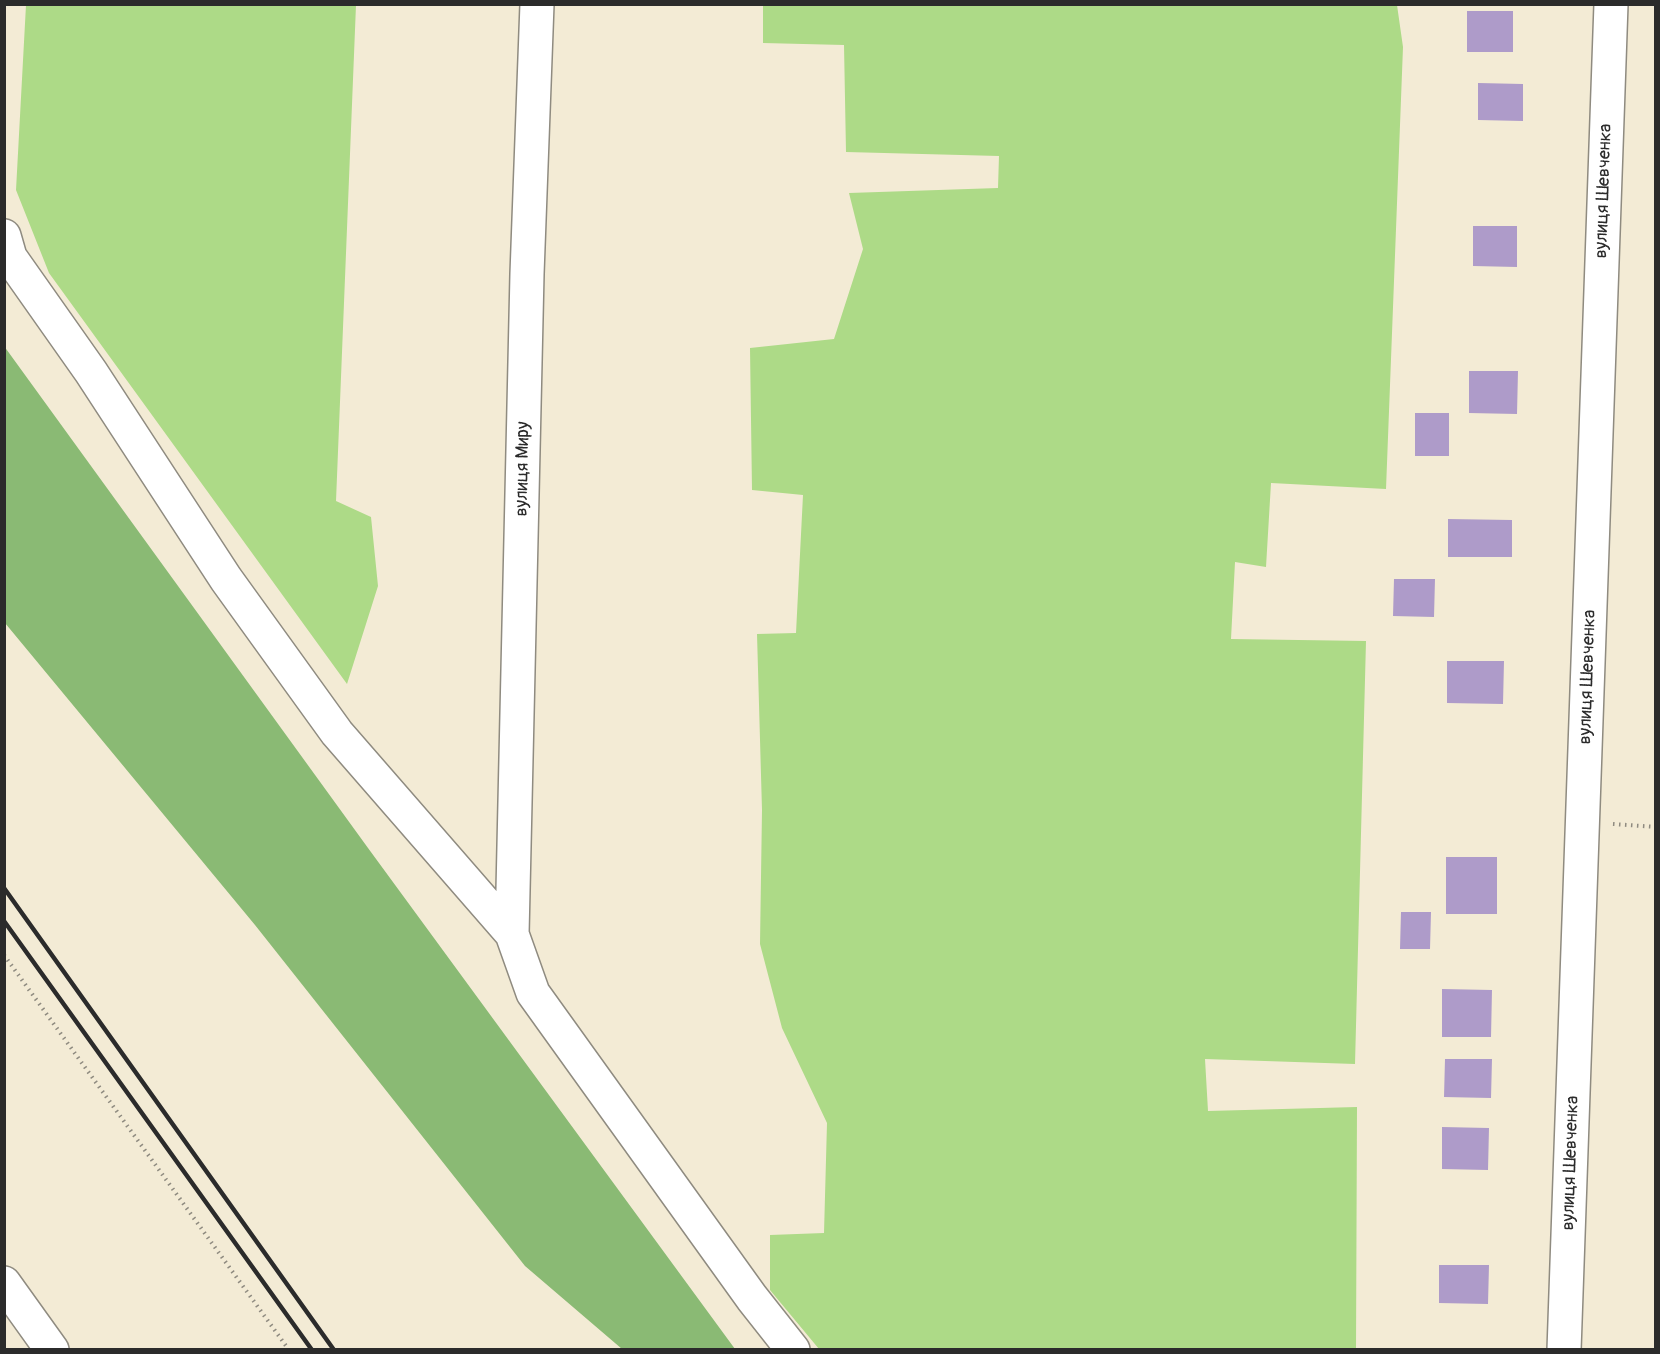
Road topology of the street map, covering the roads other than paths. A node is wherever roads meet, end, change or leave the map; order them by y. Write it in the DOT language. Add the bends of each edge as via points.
graph roads {
  1 [pos="537,4"];
  2 [pos="1611,4"];
  3 [pos="4,236"];
  4 [pos="512,934"];
  5 [pos="4,1283"];
  6 [pos="52,1350"];
  7 [pos="793,1350"];
  8 [pos="1564,1350"];
  1 -- 4 [label="street, вулиця Миру"];
  2 -- 8 [label="street, вулиця Шевченка"];
  3 -- 4 [label="street" via="10,256 92,372 226,579 330,723"];
  4 -- 7 [label="street" via="533,993"];
  5 -- 6 [label="street"];
}
